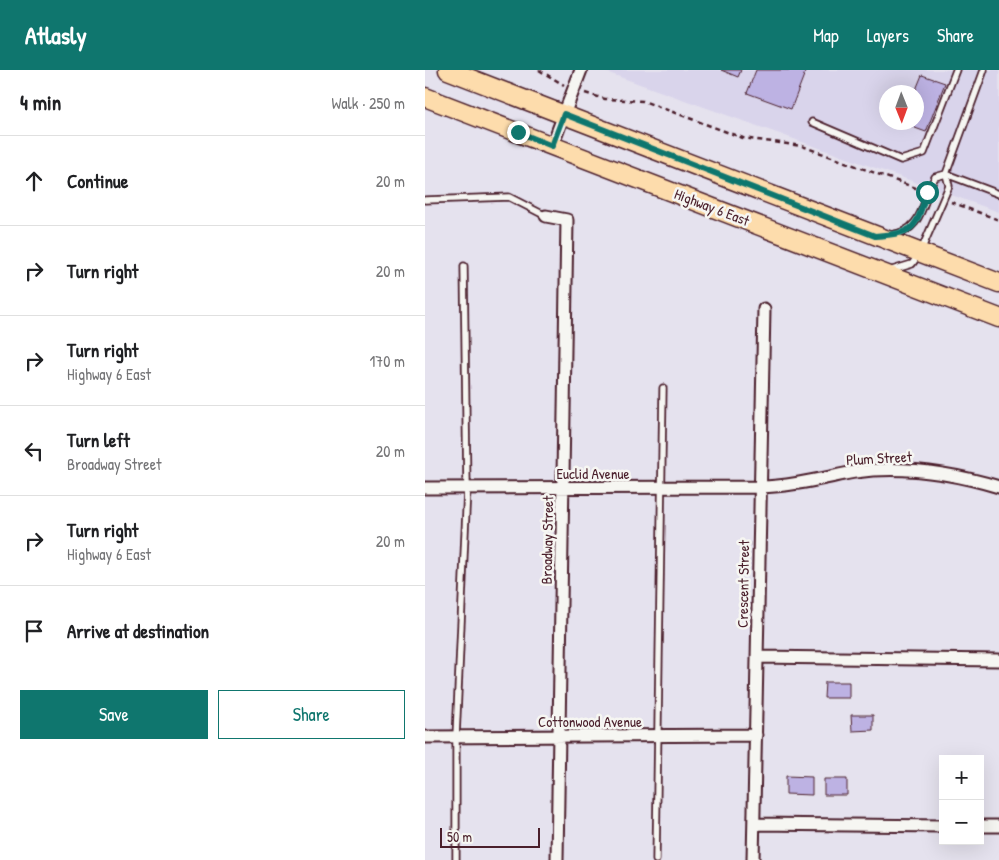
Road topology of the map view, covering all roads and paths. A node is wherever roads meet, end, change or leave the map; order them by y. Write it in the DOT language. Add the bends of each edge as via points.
graph roads {
  1 [pos="448,70"];
  2 [pos="539,70"];
  3 [pos="581,70"];
  4 [pos="956,70"];
  5 [pos="984,70"];
  6 [pos="574,90"];
  7 [pos="425,97"];
  8 [pos="564,114"];
  9 [pos="812,122"];
  10 [pos="552,146"];
  11 [pos="946,174"];
  12 [pos="927,192"];
  13 [pos="999,194"];
  14 [pos="425,200"];
  15 [pos="943,200"];
  16 [pos="546,216"];
  17 [pos="999,220"];
  18 [pos="875,236"];
  19 [pos="920,253"];
  20 [pos="464,266"];
  21 [pos="882,272"];
  22 [pos="999,283"];
  23 [pos="763,309"];
  24 [pos="999,318"];
  25 [pos="663,388"];
  26 [pos="760,487"];
  27 [pos="999,487"];
  28 [pos="425,488"];
  29 [pos="467,488"];
  30 [pos="563,488"];
  31 [pos="661,488"];
  32 [pos="757,656"];
  33 [pos="999,660"];
  34 [pos="756,735"];
  35 [pos="559,736"];
  36 [pos="657,736"];
  37 [pos="425,737"];
  38 [pos="456,737"];
  39 [pos="754,824"];
  40 [pos="939,826"];
  41 [pos="984,826"];
  42 [pos="999,826"];
  43 [pos="456,860"];
  44 [pos="557,860"];
  45 [pos="656,860"];
  46 [pos="753,860"];
  1 -- 8 [label="main road"];
  2 -- 6 [label="path"];
  3 -- 6 [label="street"];
  4 -- 9 [label="lane" via="924,153 901,160"];
  5 -- 11 [label="lane"];
  6 -- 8 [label="street"];
  6 -- 12 [label="path" via="605,99 643,101 743,138 802,146"];
  7 -- 10 [label="main road, Highway 6 East"];
  8 -- 10 [label="street"];
  8 -- 18 [label="main road"];
  10 -- 21 [label="main road, Highway 6 East"];
  11 -- 12 [label="lane" via="935,178"];
  11 -- 13 [label="lane"];
  11 -- 15 [label="lane" via="949,186"];
  12 -- 18 [label="lane" via="917,223 907,231"];
  14 -- 16 [label="lane" via="509,197"];
  15 -- 17 [label="path"];
  15 -- 19 [label="lane"];
  16 -- 30 [label="street, Broadway Street" via="567,220"];
  18 -- 19 [label="main road"];
  19 -- 21 [label="lane" via="911,264"];
  19 -- 22 [label="main road"];
  20 -- 29 [label="lane"];
  21 -- 24 [label="main road, Highway 6 East"];
  23 -- 26 [label="street, Crescent Street"];
  25 -- 31 [label="lane"];
  26 -- 27 [label="street, Plum Street" via="789,486 855,472 907,470 938,472"];
  26 -- 31 [label="street, Euclid Avenue"];
  26 -- 32 [label="street, Crescent Street"];
  28 -- 29 [label="street, Euclid Avenue"];
  29 -- 30 [label="street, Euclid Avenue"];
  29 -- 38 [label="lane"];
  30 -- 31 [label="street, Euclid Avenue"];
  30 -- 35 [label="street, Broadway Street"];
  31 -- 36 [label="lane"];
  32 -- 33 [label="street"];
  32 -- 34 [label="street, Crescent Street"];
  34 -- 36 [label="street, Cottonwood Avenue"];
  34 -- 39 [label="street, Crescent Street"];
  35 -- 36 [label="street, Cottonwood Avenue"];
  35 -- 38 [label="street, Cottonwood Avenue"];
  35 -- 44 [label="street, Broadway Street"];
  36 -- 45 [label="lane"];
  37 -- 38 [label="street, Cottonwood Avenue"];
  38 -- 43 [label="lane"];
  39 -- 40 [label="street"];
  39 -- 46 [label="street, Crescent Street"];
  41 -- 42 [label="street"];
}
